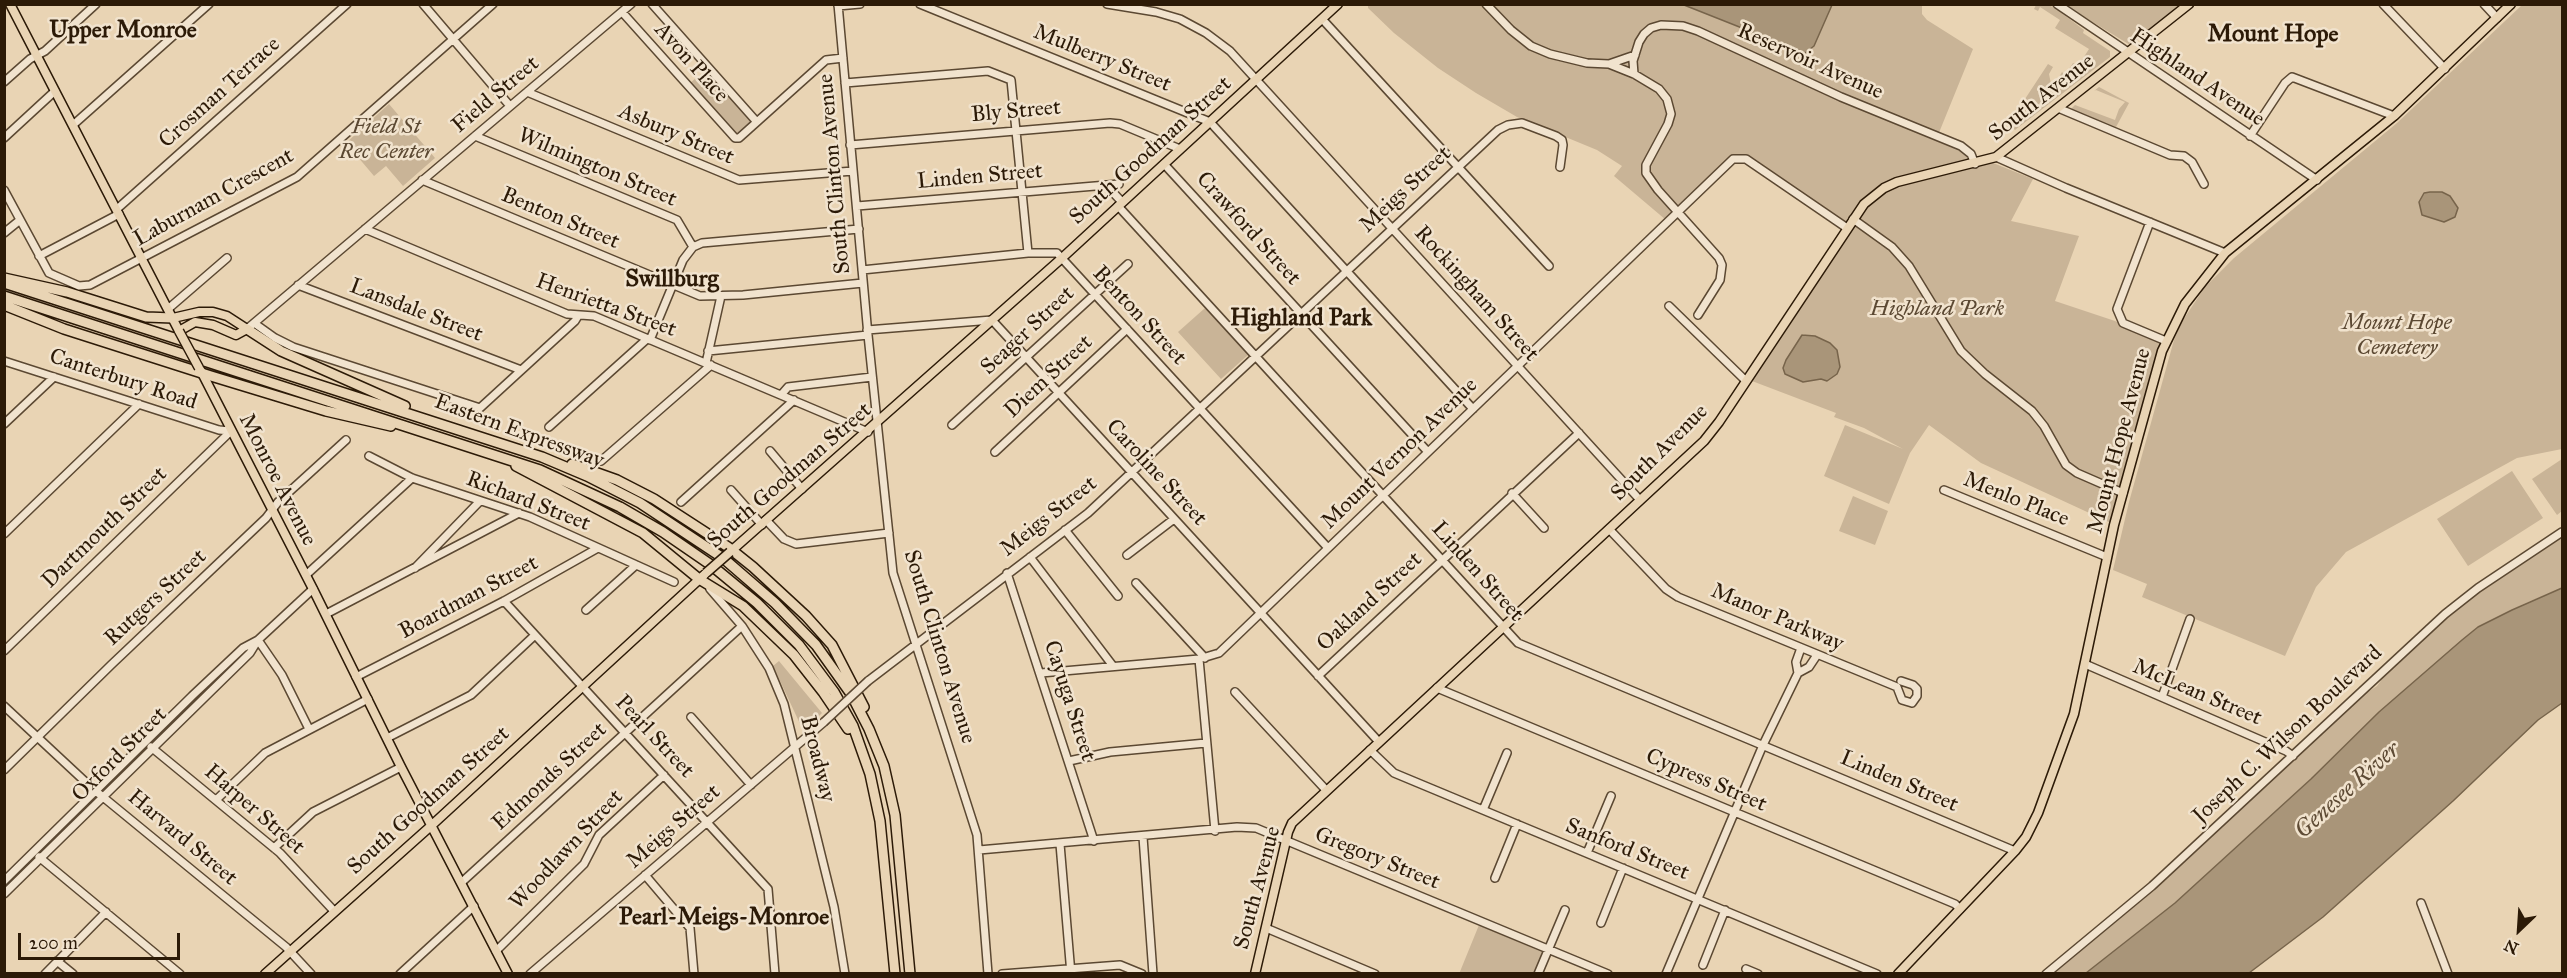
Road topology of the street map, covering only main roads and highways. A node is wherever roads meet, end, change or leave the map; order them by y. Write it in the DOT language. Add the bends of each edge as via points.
graph roads {
  1 [pos="10,4"];
  2 [pos="2189,4"];
  3 [pos="2511,4"];
  4 [pos="1335,5"];
  5 [pos="4,278"];
  6 [pos="4,283"];
  7 [pos="4,297"];
  8 [pos="4,305"];
  9 [pos="170,313"];
  10 [pos="250,326"];
  11 [pos="179,330"];
  12 [pos="201,370"];
  13 [pos="448,425"];
  14 [pos="446,438"];
  15 [pos="514,447"];
  16 [pos="484,450"];
  17 [pos="731,551"];
  18 [pos="703,576"];
  19 [pos="867,764"];
  20 [pos="884,766"];
  21 [pos="432,825"];
  22 [pos="265,974"];
  23 [pos="508,974"];
  24 [pos="895,974"];
  25 [pos="910,974"];
  26 [pos="1255,974"];
  27 [pos="1898,974"];
  1 -- 9 [label="main road, Monroe Avenue"];
  2 -- 26 [label="main road, South Avenue" via="1996,157 1897,182 1873,195 1853,219 1710,434 1293,823"];
  3 -- 27 [label="main road, Mount Hope Avenue" via="2394,116 2225,253 2185,304 2166,340 2123,493 2074,714 2031,829 2015,851"];
  4 -- 17 [label="main road, South Goodman Street" via="1062,258"];
  5 -- 9 [label="highway" via="146,317"];
  6 -- 13 [label="highway, Eastern Expressway"];
  7 -- 14 [label="highway, Eastern Expressway"];
  8 -- 12 [label="highway" via="64,329"];
  9 -- 10 [label="main road" via="213,312"];
  9 -- 11 [label="main road, Monroe Avenue"];
  10 -- 11 [label="main road" via="241,334 195,322"];
  10 -- 13 [label="highway" via="281,351"];
  11 -- 12 [label="main road, Monroe Avenue, bridge"];
  12 -- 14 [label="highway" via="332,412"];
  12 -- 21 [label="main road, Monroe Avenue"];
  13 -- 15 [label="highway, Eastern Expressway"];
  14 -- 16 [label="highway, Eastern Expressway"];
  15 -- 17 [label="highway" via="581,466 632,487"];
  15 -- 20 [label="highway, Eastern Expressway" via="579,472 640,503 707,546 753,583 797,624 834,669 860,711"];
  16 -- 18 [label="highway" via="643,533"];
  16 -- 19 [label="highway, Eastern Expressway" via="612,502 688,548 735,584 779,624 818,668 849,717"];
  17 -- 18 [label="main road, South Goodman Street, bridge"];
  17 -- 20 [label="highway" via="792,602 835,649 865,709"];
  18 -- 19 [label="highway" via="743,606 790,652 838,713"];
  18 -- 21 [label="main road, South Goodman Street"];
  19 -- 24 [label="highway, Eastern Expressway" via="882,831"];
  20 -- 25 [label="highway, Eastern Expressway" via="896,825"];
  21 -- 22 [label="main road, South Goodman Street"];
  21 -- 23 [label="main road, Monroe Avenue"];
}
